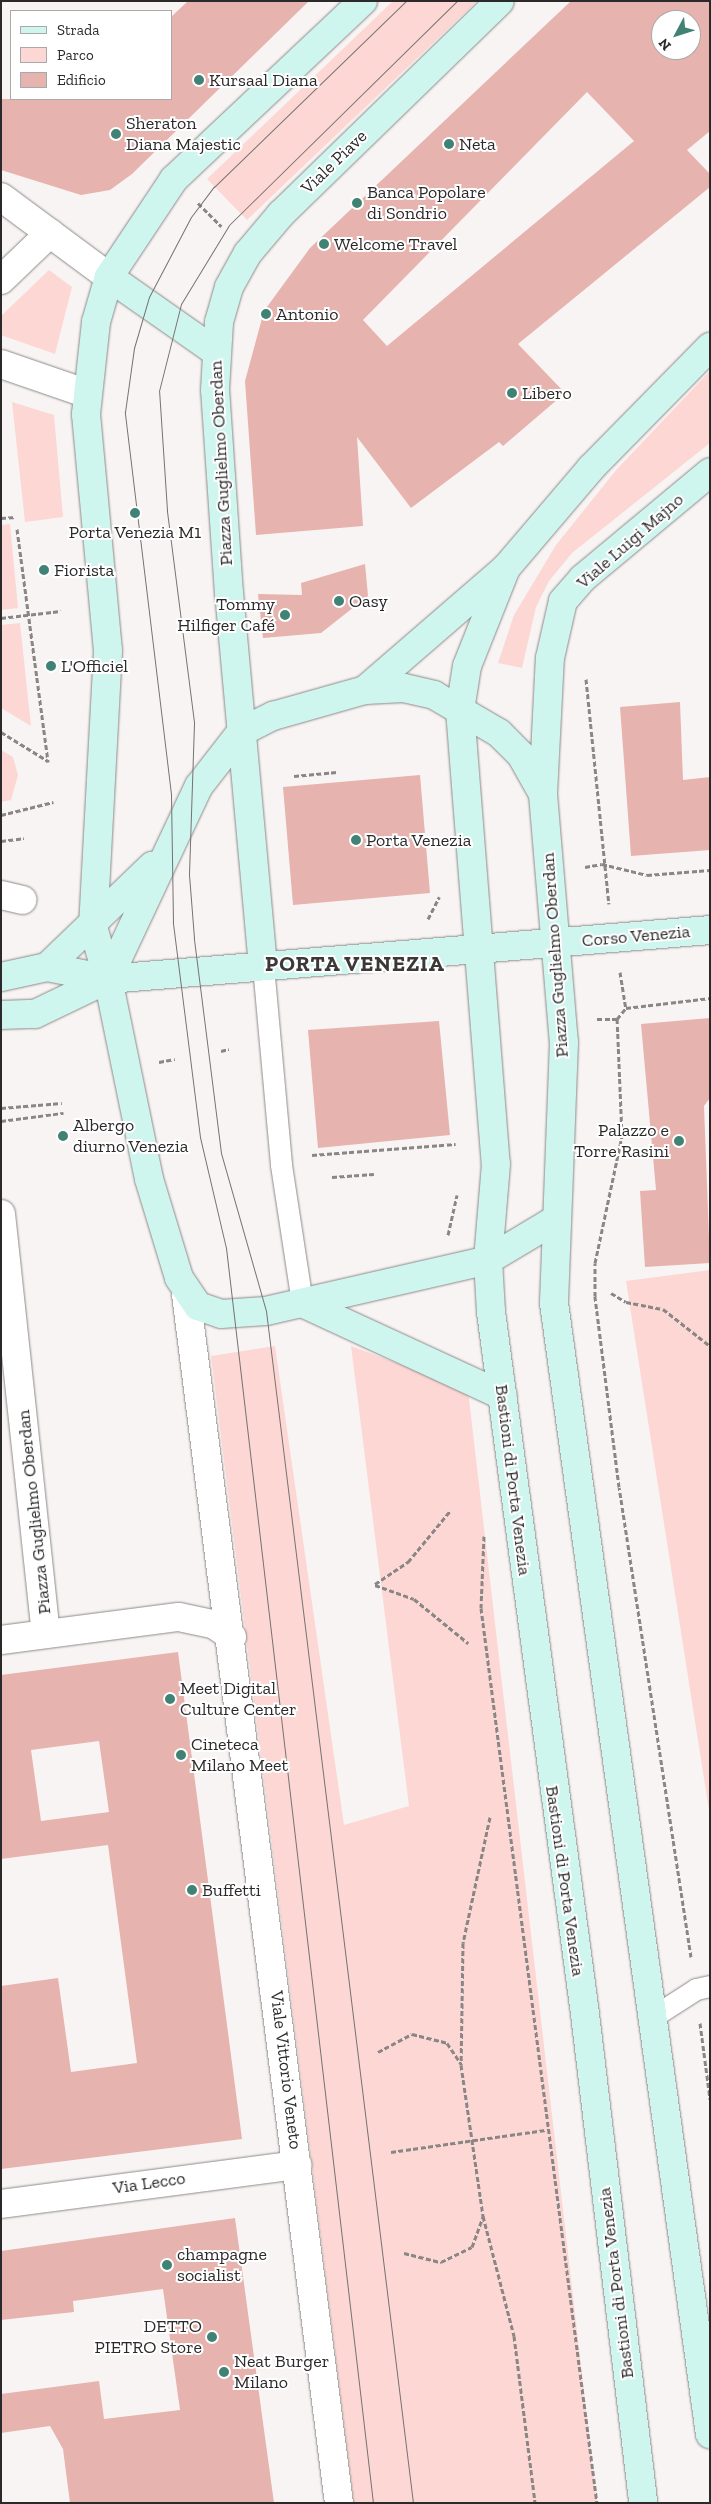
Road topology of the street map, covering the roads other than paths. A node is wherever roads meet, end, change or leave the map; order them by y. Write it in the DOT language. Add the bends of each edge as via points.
graph roads {
  1 [pos="363,1"];
  2 [pos="500,1"];
  3 [pos="1,197"];
  4 [pos="50,233"];
  5 [pos="109,277"];
  6 [pos="1,280"];
  7 [pos="710,347"];
  8 [pos="216,352"];
  9 [pos="1,364"];
  10 [pos="85,393"];
  11 [pos="710,472"];
  12 [pos="506,568"];
  13 [pos="365,690"];
  14 [pos="460,710"];
  15 [pos="241,732"];
  16 [pos="543,794"];
  17 [pos="166,851"];
  18 [pos="93,927"];
  19 [pos="710,930"];
  20 [pos="557,942"];
  21 [pos="480,949"];
  22 [pos="263,966"];
  23 [pos="48,967"];
  24 [pos="1,977"];
  25 [pos="108,979"];
  26 [pos="1,1015"];
  27 [pos="1,1214"];
  28 [pos="554,1220"];
  29 [pos="488,1260"];
  30 [pos="186,1294"];
  31 [pos="302,1303"];
  32 [pos="503,1396"];
  33 [pos="46,1634"];
  34 [pos="232,1637"];
  35 [pos="1,1640"];
  36 [pos="703,1988"];
  37 [pos="654,2016"];
  38 [pos="297,2165"];
  39 [pos="1,2204"];
  40 [pos="710,2434"];
  41 [pos="340,2503"];
  42 [pos="643,2503"];
  1 -- 5 [label="main road" via="174,179"];
  2 -- 8 [label="main road, Viale Piave" via="280,214 248,253 229,287"];
  3 -- 4 [label="street"];
  4 -- 5 [label="street"];
  4 -- 6 [label="street"];
  5 -- 8 [label="main road, Piazza Guglielmo Oberdan"];
  5 -- 10 [label="main road" via="96,322"];
  7 -- 12 [label="main road" via="590,468"];
  8 -- 15 [label="main road, Piazza Guglielmo Oberdan"];
  9 -- 10 [label="street"];
  10 -- 18 [label="main road" via="108,650"];
  11 -- 16 [label="main road, Viale Luigi Majno" via="583,578 563,601 554,625 550,658"];
  12 -- 13 [label="main road"];
  12 -- 14 [label="main road" via="467,666"];
  13 -- 14 [label="main road, Piazza Guglielmo Oberdan" via="404,688 434,695"];
  13 -- 15 [label="main road, Piazza Guglielmo Oberdan" via="306,704"];
  14 -- 16 [label="main road, Piazza Guglielmo Oberdan" via="499,734 521,754"];
  14 -- 21 [label="main road"];
  15 -- 17 [label="main road, Piazza Guglielmo Oberdan" via="199,786"];
  15 -- 22 [label="main road, Piazza Guglielmo Oberdan"];
  16 -- 20 [label="main road, Piazza Guglielmo Oberdan"];
  17 -- 18 [label="main road, Piazza Guglielmo Oberdan"];
  17 -- 25 [label="main road, Piazza Guglielmo Oberdan"];
  18 -- 23 [label="main road, Piazza Guglielmo Oberdan"];
  18 -- 25 [label="main road"];
  19 -- 20 [label="main road, Corso Venezia"];
  20 -- 21 [label="main road, Corso Venezia"];
  20 -- 28 [label="main road, Piazza Guglielmo Oberdan" via="564,1042"];
  21 -- 22 [label="main road, Corso Venezia"];
  21 -- 29 [label="main road" via="496,1164"];
  22 -- 25 [label="main road"];
  22 -- 31 [label="lane, Piazza Guglielmo Oberdan" via="281,1165"];
  23 -- 24 [label="main road"];
  23 -- 25 [label="main road"];
  25 -- 26 [label="main road" via="35,1014"];
  25 -- 30 [label="main road" via="143,1157"];
  27 -- 33 [label="street, Piazza Guglielmo Oberdan"];
  28 -- 29 [label="main road"];
  28 -- 37 [label="main road" via="554,1303"];
  29 -- 31 [label="main road"];
  29 -- 32 [label="main road, Bastioni di Porta Venezia"];
  30 -- 31 [label="main road" via="203,1309 221,1314"];
  30 -- 34 [label="street"];
  31 -- 32 [label="main road"];
  32 -- 42 [label="main road, Bastioni di Porta Venezia"];
  33 -- 34 [label="street, Piazza Guglielmo Oberdan" via="179,1617 213,1624"];
  33 -- 35 [label="street"];
  34 -- 38 [label="street, Viale Vittorio Veneto"];
  36 -- 37 [label="lane"];
  37 -- 40 [label="main road"];
  38 -- 39 [label="street, Via Lecco"];
  38 -- 41 [label="street, Viale Vittorio Veneto"];
}
